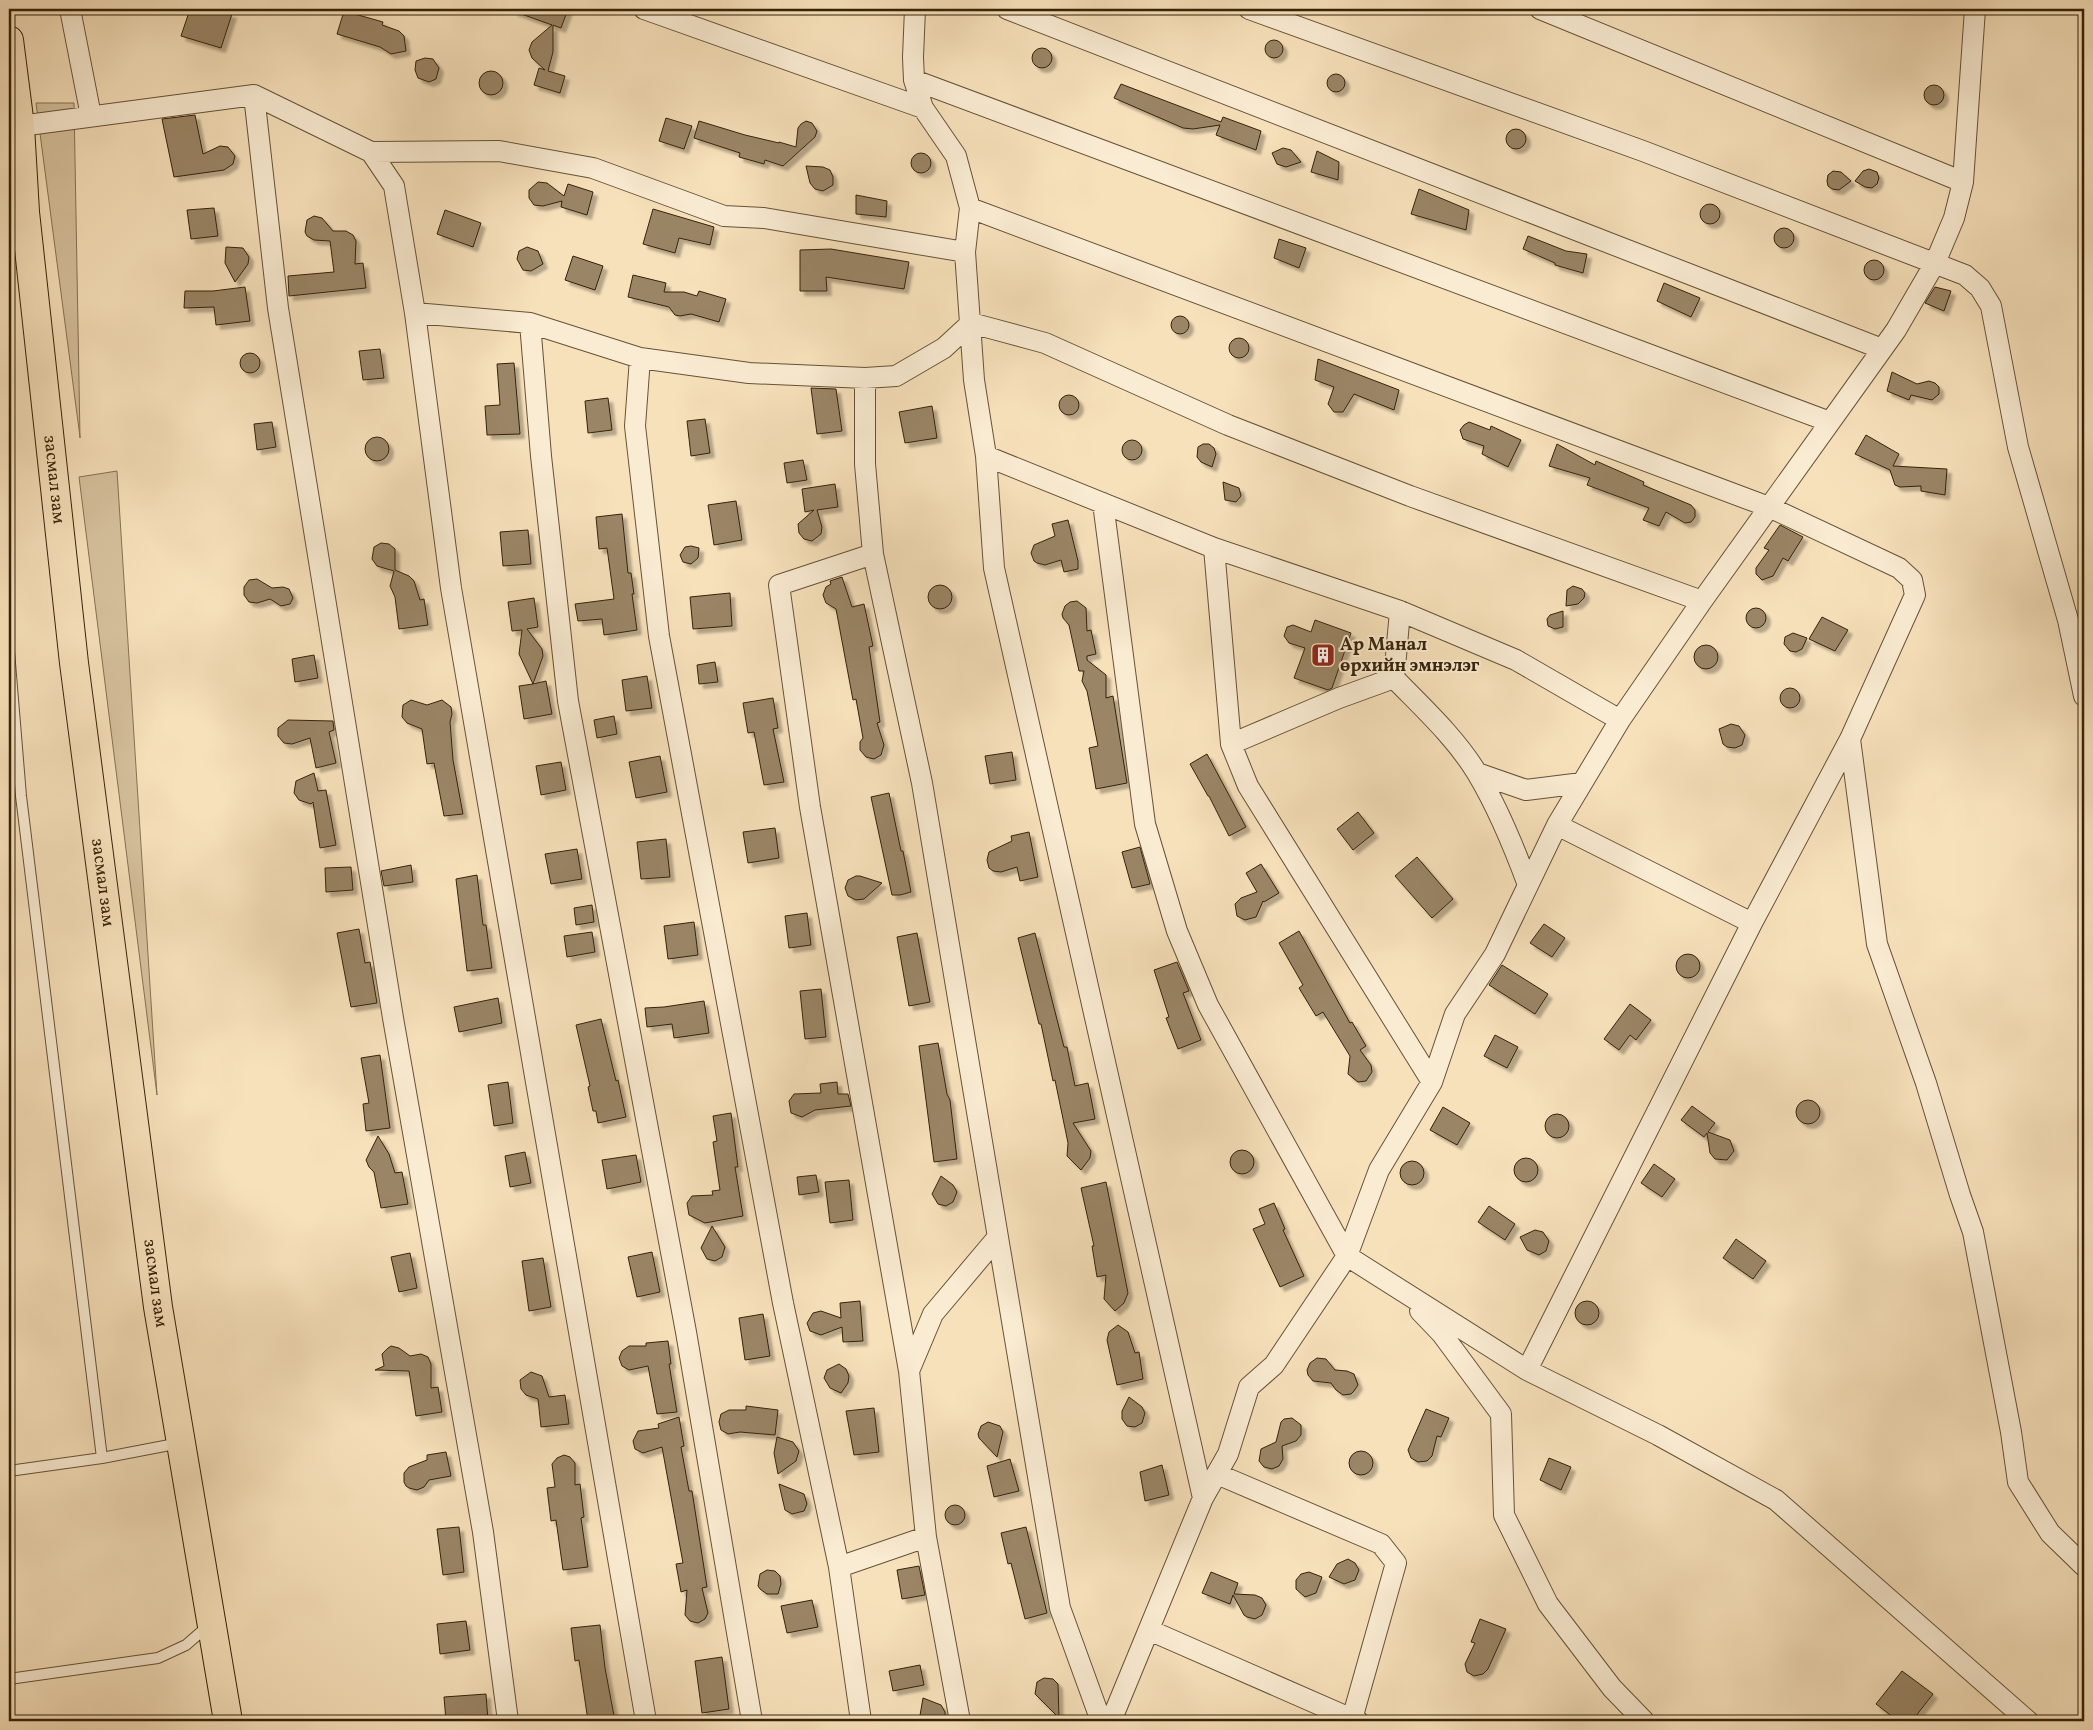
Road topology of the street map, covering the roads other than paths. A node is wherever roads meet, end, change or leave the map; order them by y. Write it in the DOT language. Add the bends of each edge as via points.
graph roads {
  1 [pos="70,9"];
  2 [pos="644,9"];
  3 [pos="916,9"];
  4 [pos="1007,9"];
  5 [pos="1249,9"];
  6 [pos="1540,9"];
  7 [pos="1975,9"];
  8 [pos="9,52"];
  9 [pos="914,80"];
  10 [pos="254,96"];
  11 [pos="923,108"];
  12 [pos="91,116"];
  13 [pos="20,126"];
  14 [pos="371,152"];
  15 [pos="1963,182"];
  16 [pos="970,208"];
  17 [pos="965,252"];
  18 [pos="1935,263"];
  19 [pos="415,313"];
  20 [pos="530,323"];
  21 [pos="971,323"];
  22 [pos="1882,349"];
  23 [pos="640,358"];
  24 [pos="865,378"];
  25 [pos="1830,422"];
  26 [pos="986,456"];
  27 [pos="1103,503"];
  28 [pos="1769,508"];
  29 [pos="1214,548"];
  30 [pos="873,554"];
  31 [pos="1702,602"];
  32 [pos="1400,611"];
  33 [pos="9,651"];
  34 [pos="1394,678"];
  35 [pos="2084,696"];
  36 [pos="1620,720"];
  37 [pos="1850,739"];
  38 [pos="1231,744"];
  39 [pos="1477,773"];
  40 [pos="1582,783"];
  41 [pos="1557,825"];
  42 [pos="1528,885"];
  43 [pos="1752,923"];
  44 [pos="1432,1082"];
  45 [pos="997,1238"];
  46 [pos="1347,1256"];
  47 [pos="1398,1288"];
  48 [pos="1527,1370"];
  49 [pos="908,1371"];
  50 [pos="181,1443"];
  51 [pos="102,1458"];
  52 [pos="9,1470"];
  53 [pos="1217,1474"];
  54 [pos="1203,1498"];
  55 [pos="926,1537"];
  56 [pos="2084,1566"];
  57 [pos="839,1567"];
  58 [pos="211,1622"];
  59 [pos="1149,1630"];
  60 [pos="9,1679"];
  61 [pos="1355,1720"];
  62 [pos="228,1721"];
  63 [pos="508,1721"];
  64 [pos="646,1721"];
  65 [pos="752,1721"];
  66 [pos="861,1721"];
  67 [pos="960,1721"];
  68 [pos="1101,1721"];
  69 [pos="1111,1721"];
  70 [pos="1644,1721"];
  71 [pos="2028,1721"];
  1 -- 12 [label="street"];
  2 -- 11 [label="street"];
  3 -- 9 [label="street"];
  4 -- 22 [label="street"];
  5 -- 18 [label="street" via="1643,151"];
  6 -- 15 [label="street"];
  7 -- 15 [label="street"];
  8 -- 13 [label="highway, засмал зам"];
  9 -- 11 [label="street"];
  9 -- 25 [label="street"];
  10 -- 12 [label="street"];
  10 -- 14 [label="street"];
  10 -- 63 [label="street" via="280,318 393,1018 483,1532"];
  11 -- 16 [label="street" via="956,156"];
  12 -- 13 [label="street"];
  13 -- 50 [label="highway, засмал зам" via="20,217 75,672 158,1307"];
  14 -- 17 [label="street" via="499,151 593,168 724,216 764,218"];
  14 -- 19 [label="street" via="394,186"];
  15 -- 18 [label="street" via="1954,218"];
  16 -- 17 [label="street"];
  16 -- 28 [label="street"];
  17 -- 21 [label="street"];
  18 -- 22 [label="street"];
  18 -- 35 [label="street" via="1965,275 1980,288 1991,306 2018,447 2068,620"];
  19 -- 20 [label="street"];
  19 -- 64 [label="street" via="451,588"];
  20 -- 23 [label="street"];
  20 -- 65 [label="street" via="568,701 686,1332"];
  21 -- 24 [label="street" via="944,348 896,376"];
  21 -- 26 [label="street" via="974,380"];
  21 -- 31 [label="street" via="1045,343 1228,425 1410,496"];
  22 -- 25 [label="street"];
  23 -- 24 [label="street" via="749,373"];
  23 -- 57 [label="street" via="635,426 659,636 783,1303"];
  24 -- 30 [label="street" via="865,464"];
  25 -- 28 [label="street"];
  26 -- 27 [label="street"];
  26 -- 54 [label="street" via="994,568"];
  27 -- 29 [label="street"];
  27 -- 46 [label="street" via="1145,824 1177,931 1208,1005"];
  28 -- 31 [label="street"];
  28 -- 37 [label="street" via="1899,568 1912,580 1915,595"];
  29 -- 32 [label="street"];
  29 -- 38 [label="street"];
  30 -- 45 [label="street" via="922,783"];
  30 -- 49 [label="street" via="778,585 810,807"];
  31 -- 36 [label="street"];
  32 -- 34 [label="street"];
  32 -- 36 [label="street" via="1516,660"];
  33 -- 51 [label="lane" via="21,796"];
  34 -- 38 [label="street"];
  34 -- 39 [label="street" via="1450,736"];
  36 -- 40 [label="street"];
  37 -- 43 [label="street"];
  37 -- 56 [label="street" via="1877,944 1926,1083 1973,1232 2018,1482 2050,1533"];
  38 -- 44 [label="street" via="1248,786"];
  39 -- 40 [label="street" via="1526,790"];
  39 -- 42 [label="street" via="1509,836"];
  40 -- 41 [label="street"];
  41 -- 42 [label="street"];
  41 -- 43 [label="street"];
  42 -- 44 [label="street" via="1494,954 1455,1014"];
  43 -- 48 [label="street"];
  44 -- 46 [label="street" via="1379,1170"];
  45 -- 49 [label="street" via="933,1314"];
  45 -- 68 [label="street" via="1060,1608"];
  46 -- 47 [label="street"];
  46 -- 53 [label="street" via="1274,1365 1249,1387 1228,1454"];
  47 -- 48 [label="street"];
  47 -- 70 [label="street" via="1442,1334 1501,1414 1504,1515 1548,1604 1612,1688"];
  48 -- 71 [label="street" via="1658,1435 1776,1500"];
  49 -- 55 [label="street"];
  50 -- 51 [label="lane"];
  50 -- 58 [label="highway, засмал зам"];
  51 -- 52 [label="lane"];
  53 -- 54 [label="street"];
  53 -- 61 [label="street" via="1381,1544 1396,1563"];
  54 -- 59 [label="street"];
  55 -- 57 [label="street"];
  55 -- 67 [label="street"];
  57 -- 66 [label="street"];
  58 -- 60 [label="lane" via="186,1645 158,1658"];
  58 -- 62 [label="highway, засмал зам"];
  59 -- 61 [label="street"];
  59 -- 69 [label="street"];
}
